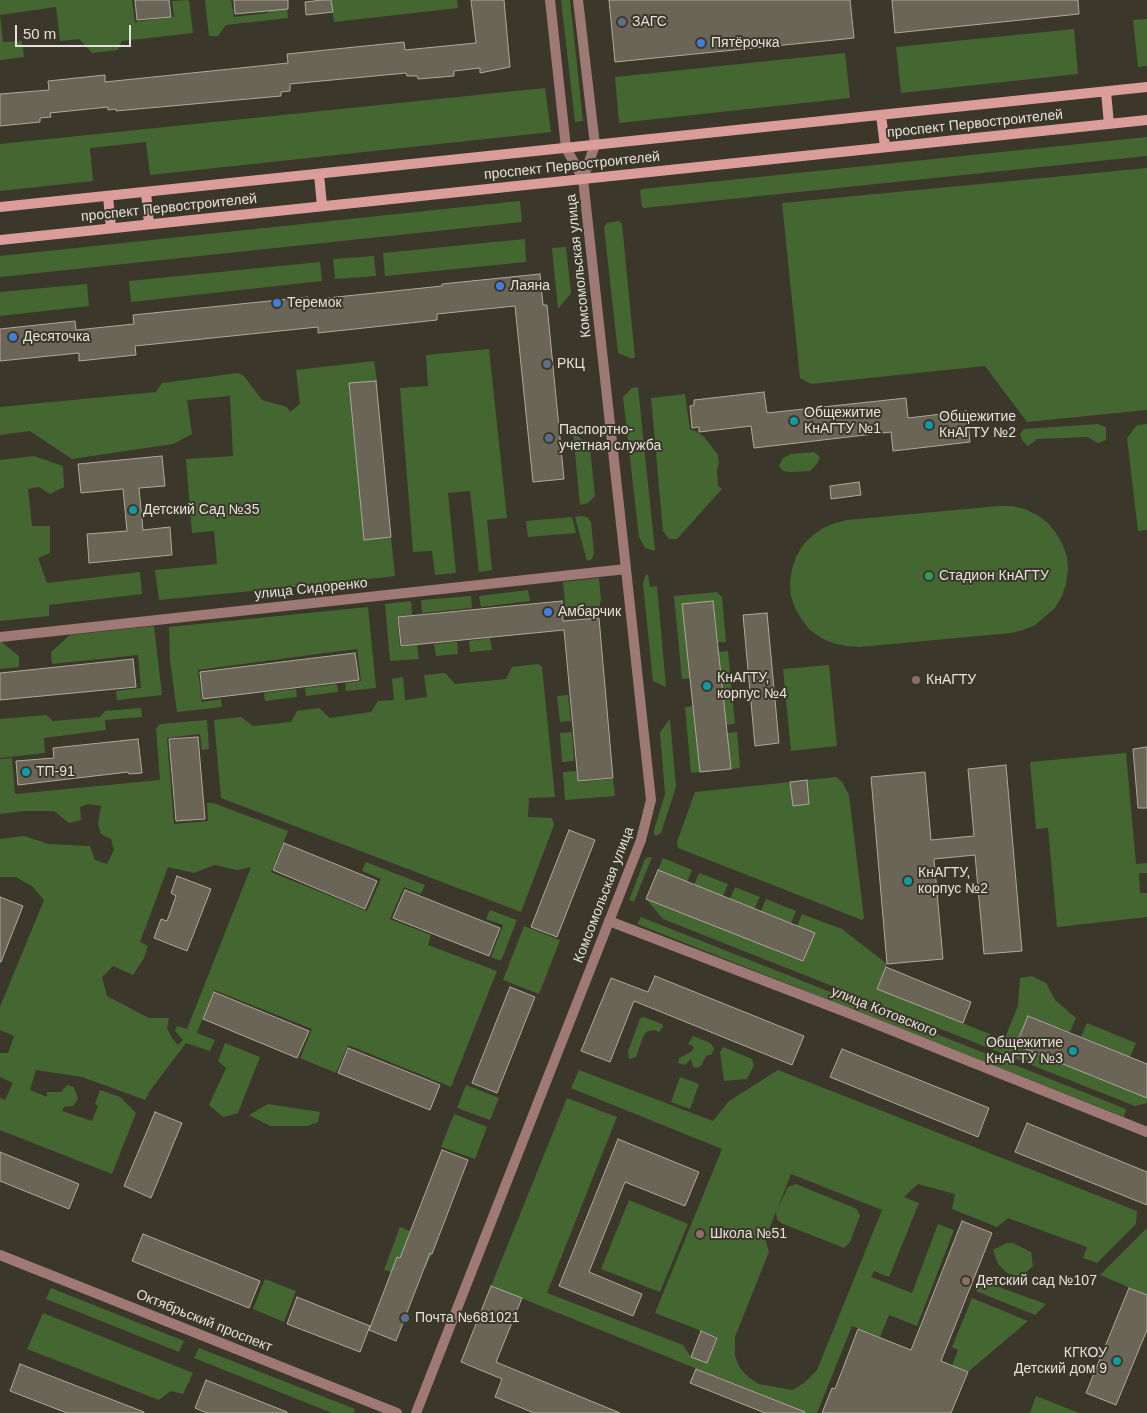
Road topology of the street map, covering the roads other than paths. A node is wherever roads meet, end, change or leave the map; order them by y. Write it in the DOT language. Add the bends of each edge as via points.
graph roads {
  1 [pos="550,0"];
  2 [pos="578,0"];
  3 [pos="1147,87"];
  4 [pos="1106,92"];
  5 [pos="881,115"];
  6 [pos="1147,120"];
  7 [pos="1109,124"];
  8 [pos="595,145"];
  9 [pos="885,147"];
  10 [pos="566,148"];
  11 [pos="319,174"];
  12 [pos="583,179"];
  13 [pos="146,192"];
  14 [pos="108,196"];
  15 [pos="322,206"];
  16 [pos="0,207"];
  17 [pos="149,224"];
  18 [pos="111,228"];
  19 [pos="0,240"];
  20 [pos="626,569"];
  21 [pos="0,637"];
  22 [pos="609,921"];
  23 [pos="1147,1132"];
  24 [pos="0,1255"];
  25 [pos="397,1413"];
  26 [pos="416,1413"];
  1 -- 10 [label="street, Комсомольская улица"];
  2 -- 8 [label="street, Комсомольская улица"];
  3 -- 4 [label="main road, проспект Первостроителей"];
  4 -- 5 [label="main road, проспект Первостроителей"];
  4 -- 7 [label="main road"];
  5 -- 8 [label="main road, проспект Первостроителей"];
  5 -- 9 [label="main road"];
  6 -- 7 [label="main road, проспект Первостроителей"];
  7 -- 9 [label="main road, проспект Первостроителей"];
  8 -- 10 [label="main road, проспект Первостроителей"];
  8 -- 12 [label="street, Комсомольская улица"];
  9 -- 12 [label="main road, проспект Первостроителей"];
  10 -- 11 [label="main road, проспект Первостроителей"];
  10 -- 12 [label="street, Комсомольская улица"];
  11 -- 13 [label="main road, проспект Первостроителей"];
  11 -- 15 [label="main road"];
  12 -- 15 [label="main road, проспект Первостроителей"];
  12 -- 20 [label="street, Комсомольская улица"];
  13 -- 14 [label="main road, проспект Первостроителей"];
  13 -- 17 [label="main road"];
  14 -- 16 [label="main road, проспект Первостроителей"];
  14 -- 18 [label="main road"];
  15 -- 17 [label="main road, проспект Первостроителей"];
  17 -- 18 [label="main road, проспект Первостроителей"];
  18 -- 19 [label="main road, проспект Первостроителей"];
  20 -- 21 [label="street, улица Сидоренко"];
  20 -- 22 [label="street, Комсомольская улица" via="651,800 641,840"];
  22 -- 23 [label="street, улица Котовского"];
  22 -- 26 [label="street, Комсомольская улица"];
  24 -- 25 [label="street, Октябрьский проспект"];
}
